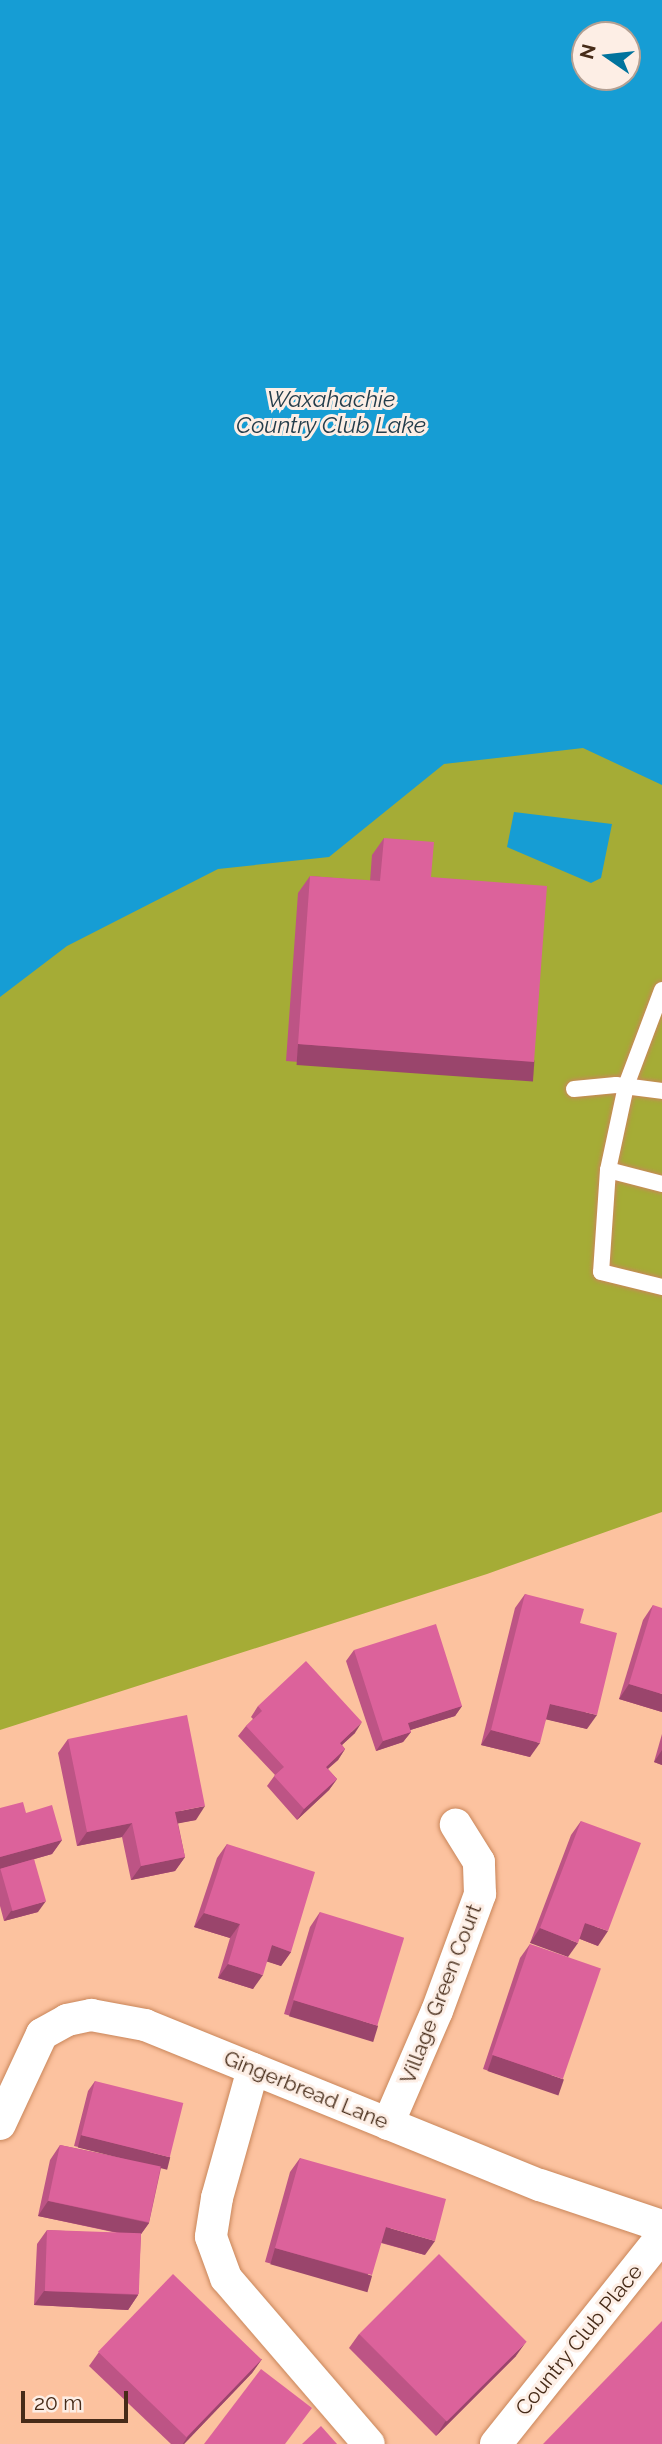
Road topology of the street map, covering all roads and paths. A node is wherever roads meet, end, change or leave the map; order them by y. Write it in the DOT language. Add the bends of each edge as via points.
graph roads {
  1 [pos="662,990"];
  2 [pos="626,1086"];
  3 [pos="574,1089"];
  4 [pos="662,1091"];
  5 [pos="608,1170"];
  6 [pos="662,1184"];
  7 [pos="662,1287"];
  8 [pos="456,1825"];
  9 [pos="253,2069"];
  10 [pos="0,2124"];
  11 [pos="388,2124"];
  12 [pos="662,2226"];
  13 [pos="662,2236"];
  14 [pos="369,2444"];
  15 [pos="496,2444"];
  1 -- 2 [label="lane"];
  2 -- 3 [label="lane"];
  2 -- 4 [label="lane"];
  2 -- 5 [label="lane"];
  5 -- 6 [label="lane"];
  5 -- 7 [label="lane" via="601,1272"];
  8 -- 11 [label="street, Village Green Court" via="479,1862 480,1894 437,2011"];
  9 -- 10 [label="street, Gingerbread Lane" via="145,2025 91,2015 67,2020 42,2034"];
  9 -- 11 [label="street, Gingerbread Lane"];
  9 -- 14 [label="street" via="211,2237 226,2278"];
  11 -- 12 [label="street, Gingerbread Lane" via="540,2185"];
  13 -- 15 [label="street, Country Club Place"];
}
